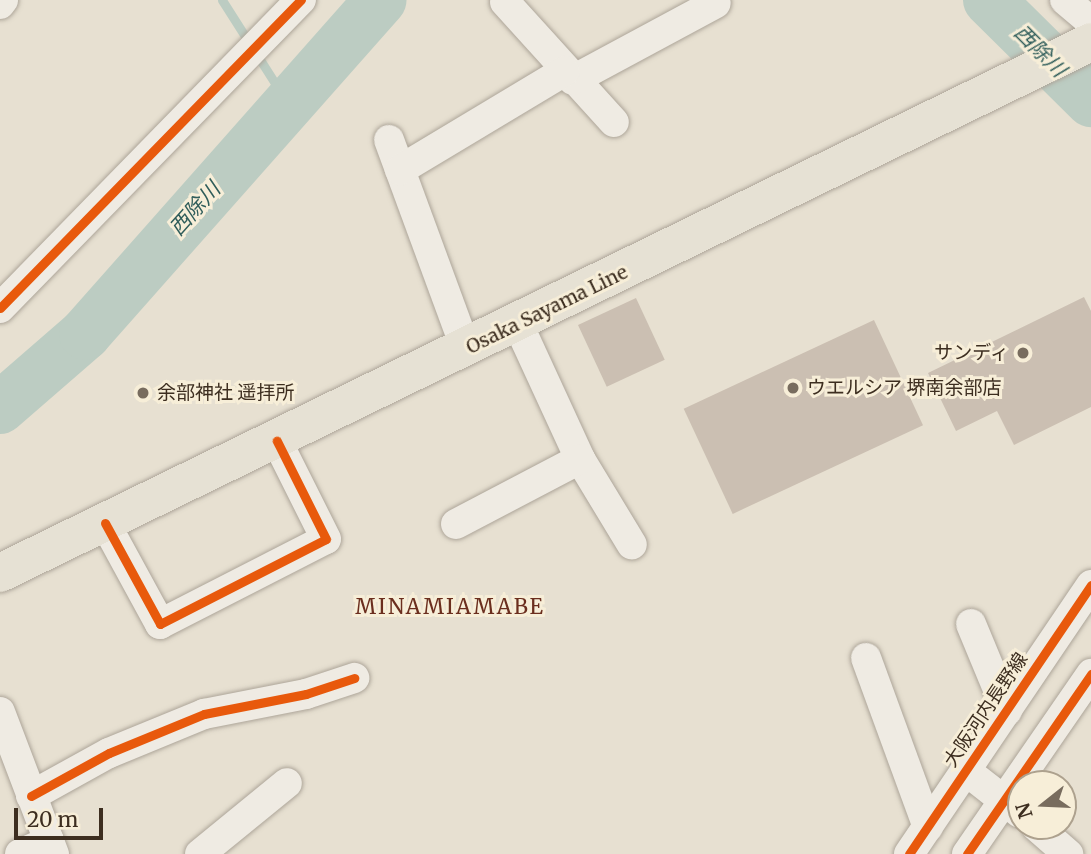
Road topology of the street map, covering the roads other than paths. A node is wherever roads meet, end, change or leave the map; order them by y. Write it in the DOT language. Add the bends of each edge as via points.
graph roads {
  1 [pos="4,0"];
  2 [pos="301,0"];
  3 [pos="1065,0"];
  4 [pos="505,2"];
  5 [pos="716,3"];
  6 [pos="0,4"];
  7 [pos="1091,22"];
  8 [pos="1091,42"];
  9 [pos="569,75"];
  10 [pos="614,122"];
  11 [pos="389,140"];
  12 [pos="400,170"];
  13 [pos="0,308"];
  14 [pos="518,324"];
  15 [pos="467,349"];
  16 [pos="276,441"];
  17 [pos="580,459"];
  18 [pos="105,523"];
  19 [pos="456,524"];
  20 [pos="632,545"];
  21 [pos="0,573"];
  22 [pos="1091,585"];
  23 [pos="971,624"];
  24 [pos="866,658"];
  25 [pos="1091,674"];
  26 [pos="354,678"];
  27 [pos="1007,710"];
  28 [pos="0,712"];
  29 [pos="965,770"];
  30 [pos="1035,770"];
  31 [pos="287,782"];
  32 [pos="31,796"];
  33 [pos="1007,802"];
  34 [pos="1007,813"];
  35 [pos="928,827"];
  36 [pos="1052,840"];
  37 [pos="1091,846"];
  38 [pos="52,848"];
  39 [pos="20,854"];
  40 [pos="200,854"];
  41 [pos="909,854"];
  42 [pos="967,854"];
  43 [pos="1068,854"];
  44 [pos="1075,854"];
  1 -- 6 [label="street"];
  2 -- 13 [label="street"];
  3 -- 7 [label="street"];
  4 -- 9 [label="street"];
  5 -- 9 [label="street"];
  8 -- 14 [label="main road, Osaka Sayama Line"];
  9 -- 10 [label="street"];
  9 -- 12 [label="street"];
  11 -- 12 [label="street"];
  12 -- 15 [label="street"];
  14 -- 15 [label="main road, Osaka Sayama Line"];
  14 -- 17 [label="street"];
  15 -- 16 [label="main road, Osaka Sayama Line"];
  16 -- 18 [label="main road, Osaka Sayama Line"];
  16 -- 18 [label="street" via="326,539 160,624"];
  17 -- 19 [label="street"];
  17 -- 20 [label="street"];
  18 -- 21 [label="main road, Osaka Sayama Line"];
  22 -- 27 [label="street, 大阪河内長野線"];
  23 -- 27 [label="street"];
  24 -- 35 [label="street"];
  25 -- 30 [label="street"];
  26 -- 32 [label="street" via="306,694 204,714 109,753"];
  27 -- 29 [label="street, 大阪河内長野線"];
  28 -- 32 [label="street"];
  29 -- 33 [label="street"];
  29 -- 35 [label="street, 大阪河内長野線"];
  31 -- 40 [label="street"];
  32 -- 38 [label="street"];
  34 -- 42 [label="street"];
  35 -- 41 [label="street, 大阪河内長野線"];
  36 -- 43 [label="street"];
  37 -- 44 [label="street"];
  38 -- 39 [label="street"];
}
